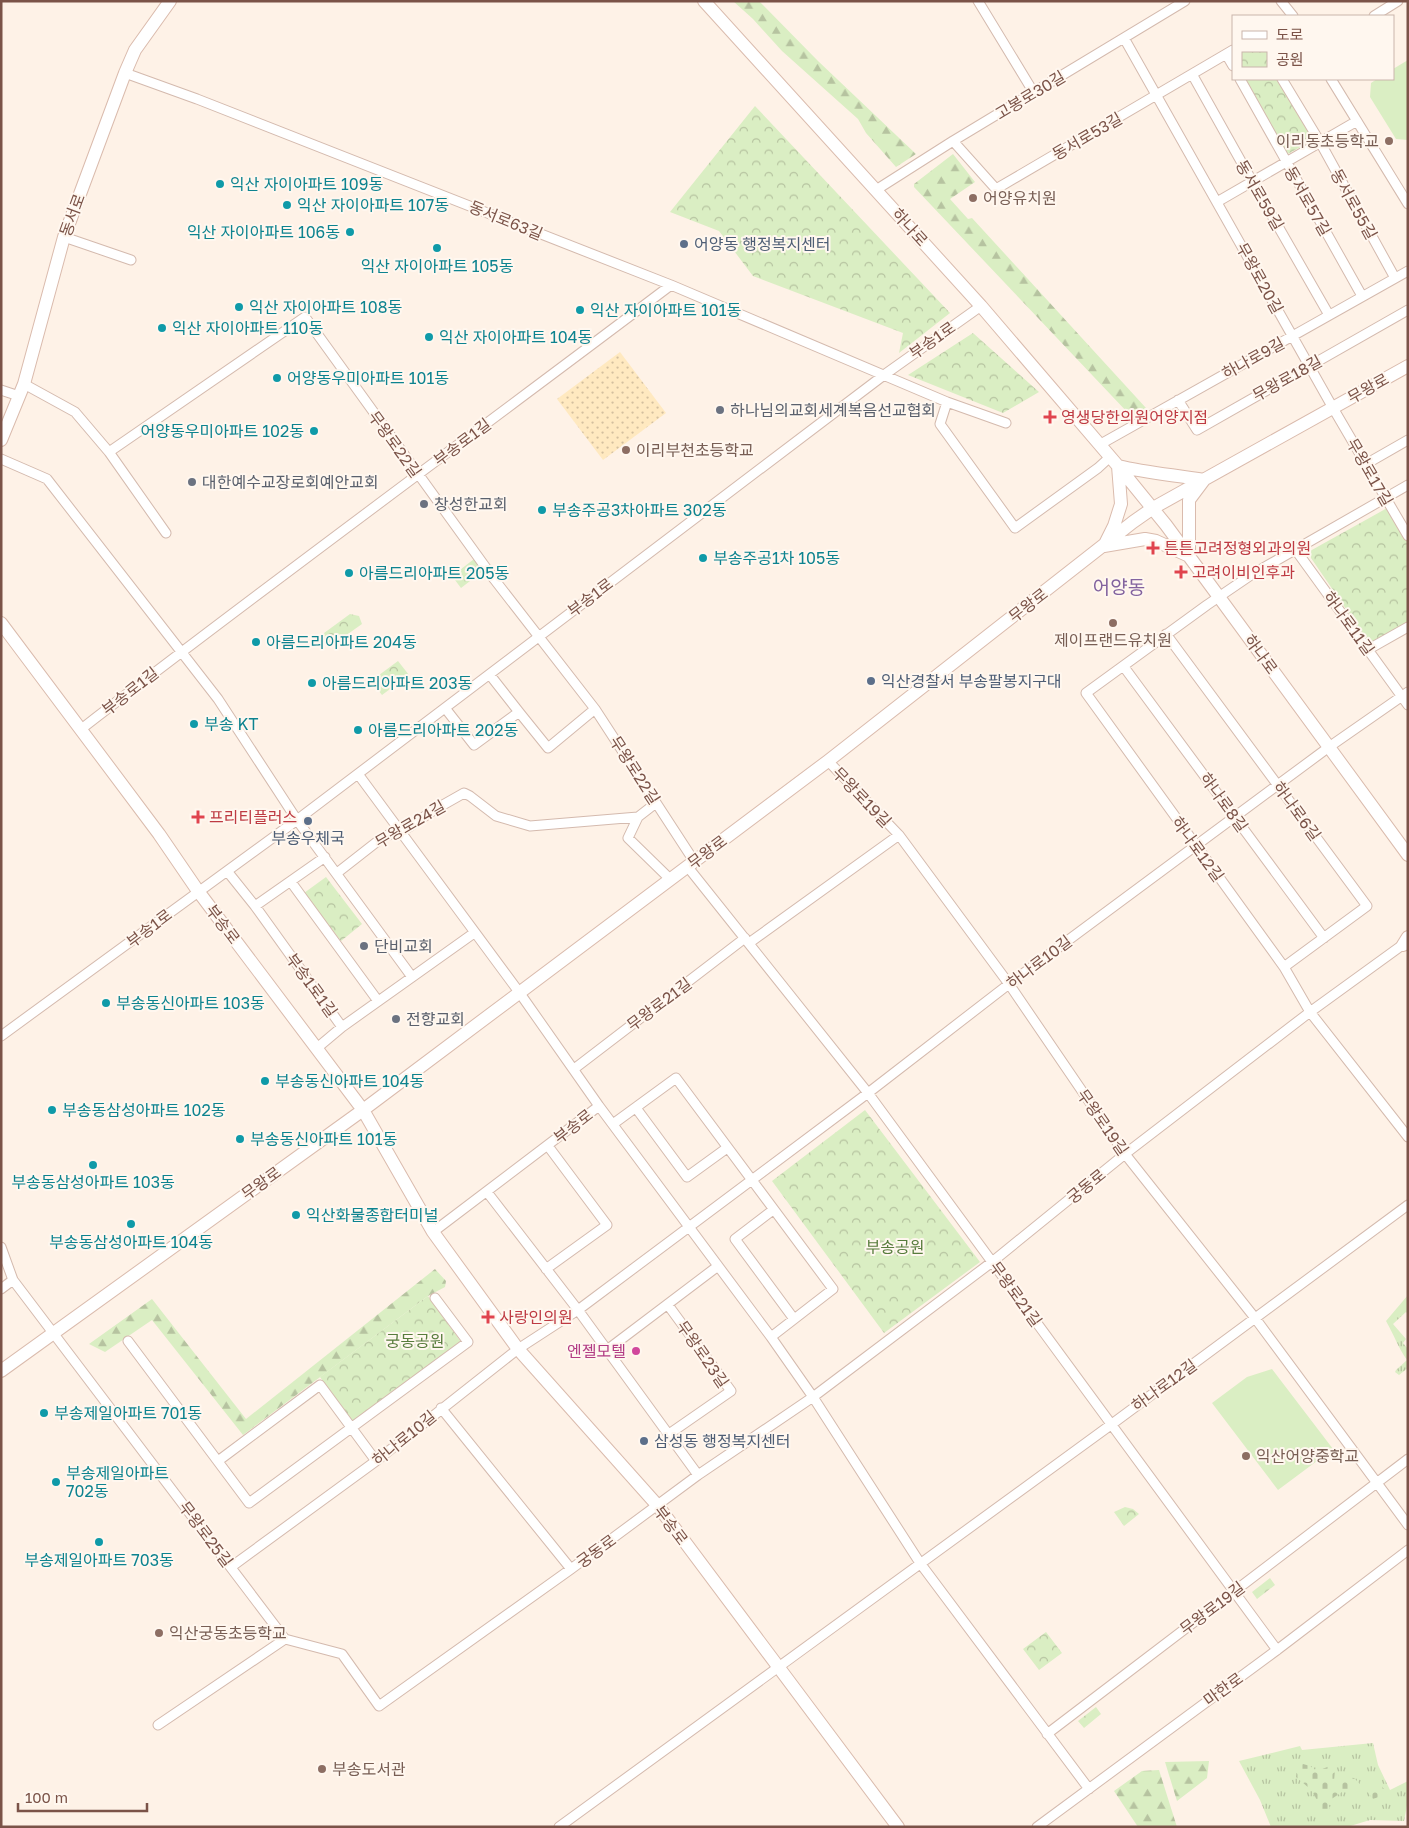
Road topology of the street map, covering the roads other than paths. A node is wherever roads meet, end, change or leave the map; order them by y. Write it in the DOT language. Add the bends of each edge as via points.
graph roads {
  1 [pos="170,1"];
  2 [pos="704,1"];
  3 [pos="978,1"];
  4 [pos="1185,1"];
  5 [pos="1281,1"];
  6 [pos="1398,1"];
  7 [pos="1175,4"];
  8 [pos="1290,15"];
  9 [pos="1376,15"];
  10 [pos="1124,38"];
  11 [pos="1229,52"];
  12 [pos="125,73"];
  13 [pos="1192,74"];
  14 [pos="1241,80"];
  15 [pos="1283,80"];
  16 [pos="1332,80"];
  17 [pos="1034,93"];
  18 [pos="1157,95"];
  19 [pos="1357,121"];
  20 [pos="953,141"];
  21 [pos="1320,142"];
  22 [pos="1286,162"];
  23 [pos="1252,182"];
  24 [pos="876,190"];
  25 [pos="1216,202"];
  26 [pos="1408,204"];
  27 [pos="64,238"];
  28 [pos="131,260"];
  29 [pos="1408,271"];
  30 [pos="1395,278"];
  31 [pos="671,285"];
  32 [pos="1362,296"];
  33 [pos="981,306"];
  34 [pos="1408,310"];
  35 [pos="1329,315"];
  36 [pos="1292,336"];
  37 [pos="1309,366"];
  38 [pos="1408,366"];
  39 [pos="884,375"];
  40 [pos="1,390"];
  41 [pos="21,390"];
  42 [pos="1178,400"];
  43 [pos="948,402"];
  44 [pos="1333,408"];
  45 [pos="1006,424"];
  46 [pos="1,440"];
  47 [pos="1408,440"];
  48 [pos="1099,445"];
  49 [pos="109,452"];
  50 [pos="1,459"];
  51 [pos="1114,462"];
  52 [pos="1366,464"];
  53 [pos="418,476"];
  54 [pos="1204,480"];
  55 [pos="1408,484"];
  56 [pos="1385,497"];
  57 [pos="1153,508"];
  58 [pos="166,533"];
  59 [pos="1408,536"];
  60 [pos="1104,546"];
  61 [pos="1295,549"];
  62 [pos="1189,556"];
  63 [pos="1219,596"];
  64 [pos="1,623"];
  65 [pos="1408,627"];
  66 [pos="1166,634"];
  67 [pos="539,635"];
  68 [pos="1369,650"];
  69 [pos="180,652"];
  70 [pos="1124,666"];
  71 [pos="490,675"];
  72 [pos="1404,694"];
  73 [pos="1408,705"];
  74 [pos="445,708"];
  75 [pos="594,709"];
  76 [pos="519,712"];
  77 [pos="80,730"];
  78 [pos="1329,747"];
  79 [pos="828,761"];
  80 [pos="358,774"];
  81 [pos="1278,784"];
  82 [pos="656,803"];
  83 [pos="1235,816"];
  84 [pos="638,817"];
  85 [pos="297,820"];
  86 [pos="400,831"];
  87 [pos="899,835"];
  88 [pos="1195,846"];
  89 [pos="1408,855"];
  90 [pos="325,857"];
  91 [pos="691,864"];
  92 [pos="227,871"];
  93 [pos="336,873"];
  94 [pos="670,879"];
  95 [pos="290,882"];
  96 [pos="198,891"];
  97 [pos="255,906"];
  98 [pos="474,932"];
  99 [pos="1324,938"];
  100 [pos="747,941"];
  101 [pos="1406,942"];
  102 [pos="1284,967"];
  103 [pos="412,977"];
  104 [pos="1009,984"];
  105 [pos="519,992"];
  106 [pos="378,1001"];
  107 [pos="1310,1012"];
  108 [pos="342,1027"];
  109 [pos="1,1036"];
  110 [pos="317,1048"];
  111 [pos="574,1069"];
  112 [pos="868,1093"];
  113 [pos="599,1106"];
  114 [pos="636,1108"];
  115 [pos="363,1110"];
  116 [pos="613,1124"];
  117 [pos="1408,1137"];
  118 [pos="548,1146"];
  119 [pos="727,1148"];
  120 [pos="1125,1154"];
  121 [pos="751,1180"];
  122 [pos="487,1192"];
  123 [pos="1408,1205"];
  124 [pos="773,1210"];
  125 [pos="689,1227"];
  126 [pos="433,1232"];
  127 [pos="1,1247"];
  128 [pos="992,1262"];
  129 [pos="718,1266"];
  130 [pos="546,1269"];
  131 [pos="14,1280"];
  132 [pos="1,1289"];
  133 [pos="435,1298"];
  134 [pos="668,1305"];
  135 [pos="578,1310"];
  136 [pos="1255,1318"];
  137 [pos="794,1319"];
  138 [pos="52,1333"];
  139 [pos="771,1338"];
  140 [pos="128,1341"];
  141 [pos="518,1349"];
  142 [pos="607,1350"];
  143 [pos="1,1371"];
  144 [pos="813,1397"];
  145 [pos="441,1408"];
  146 [pos="1112,1424"];
  147 [pos="352,1428"];
  148 [pos="669,1434"];
  149 [pos="1408,1459"];
  150 [pos="218,1461"];
  151 [pos="376,1461"];
  152 [pos="698,1475"];
  153 [pos="1377,1484"];
  154 [pos="658,1506"];
  155 [pos="1408,1525"];
  156 [pos="1408,1550"];
  157 [pos="920,1563"];
  158 [pos="232,1567"];
  159 [pos="571,1569"];
  160 [pos="1234,1590"];
  161 [pos="285,1639"];
  162 [pos="1277,1650"];
  163 [pos="778,1667"];
  164 [pos="158,1725"];
  165 [pos="1047,1734"];
  166 [pos="1089,1788"];
  167 [pos="559,1827"];
  168 [pos="898,1827"];
  169 [pos="1037,1827"];
  1 -- 12 [label="street, 동서로" via="135,50"];
  2 -- 24 [label="street, 하나로"];
  3 -- 17 [label="street"];
  4 -- 7 [label="street, 고봉로30길"];
  5 -- 8 [label="street"];
  6 -- 9 [label="street"];
  7 -- 10 [label="street, 고봉로30길"];
  10 -- 17 [label="street, 고봉로30길"];
  10 -- 18 [label="street, 무왕로20길"];
  11 -- 13 [label="street, 동서로53길"];
  12 -- 27 [label="street, 동서로"];
  12 -- 31 [label="street, 동서로63길" via="197,98"];
  13 -- 18 [label="street, 동서로53길"];
  13 -- 23 [label="street, 동서로59길"];
  14 -- 22 [label="street, 동서로57길"];
  15 -- 21 [label="street, 동서로55길"];
  16 -- 19 [label="street"];
  17 -- 20 [label="street, 고봉로30길"];
  18 -- 20 [label="street, 동서로53길" via="996,189"];
  18 -- 25 [label="street, 무왕로20길"];
  19 -- 21 [label="street"];
  19 -- 26 [label="street"];
  20 -- 24 [label="street, 고봉로30길"];
  21 -- 22 [label="street"];
  21 -- 30 [label="street, 동서로55길"];
  22 -- 23 [label="street"];
  22 -- 32 [label="street, 동서로57길"];
  23 -- 25 [label="street"];
  23 -- 35 [label="street, 동서로59길"];
  24 -- 33 [label="street, 하나로"];
  25 -- 36 [label="street, 무왕로20길"];
  27 -- 28 [label="street"];
  27 -- 41 [label="street, 동서로"];
  29 -- 30 [label="street, 하나로9길"];
  30 -- 32 [label="street, 하나로9길"];
  31 -- 39 [label="street, 동서로63길"];
  31 -- 53 [label="street, 부송로1길"];
  32 -- 35 [label="street, 하나로9길"];
  33 -- 39 [label="street, 부송1로"];
  33 -- 48 [label="street, 하나로"];
  34 -- 37 [label="street, 무왕로18길"];
  35 -- 36 [label="street, 하나로9길"];
  36 -- 37 [label="street, 무왕로20길"];
  36 -- 42 [label="street, 하나로9길"];
  37 -- 42 [label="street, 무왕로18길" via="1197,430"];
  37 -- 44 [label="street, 무왕로20길"];
  38 -- 44 [label="street, 무왕로"];
  39 -- 43 [label="street, 부송1로"];
  39 -- 67 [label="street, 부송1로"];
  40 -- 41 [label="street"];
  41 -- 46 [label="street, 동서로"];
  41 -- 49 [label="street" via="75,412"];
  42 -- 48 [label="street, 하나로9길"];
  43 -- 45 [label="street, 부송1로"];
  43 -- 51 [label="street" via="940,424 1015,528 1098,468"];
  44 -- 52 [label="street, 무왕로17길"];
  44 -- 54 [label="street, 무왕로"];
  47 -- 52 [label="street"];
  48 -- 51 [label="street, 하나로"];
  49 -- 53 [label="street, 무왕로22길" via="305,317"];
  49 -- 58 [label="street"];
  50 -- 69 [label="street" via="47,479"];
  51 -- 54 [label="street" via="1148,473"];
  51 -- 57 [label="street, 하나로"];
  51 -- 60 [label="street" via="1122,504"];
  52 -- 56 [label="street, 무왕로17길"];
  53 -- 67 [label="street, 무왕로22길"];
  53 -- 69 [label="street, 부송로1길"];
  54 -- 57 [label="street, 무왕로"];
  54 -- 62 [label="street" via="1189,500"];
  55 -- 56 [label="street"];
  56 -- 59 [label="street, 무왕로17길"];
  56 -- 61 [label="street"];
  57 -- 60 [label="street, 무왕로"];
  57 -- 62 [label="street, 하나로"];
  60 -- 62 [label="street" via="1156,541"];
  60 -- 79 [label="street, 무왕로"];
  61 -- 63 [label="street"];
  61 -- 68 [label="street, 하나로11길"];
  62 -- 63 [label="street, 하나로"];
  63 -- 66 [label="street, 하나로12길"];
  63 -- 78 [label="street, 하나로"];
  64 -- 77 [label="street, 부송로"];
  65 -- 68 [label="street"];
  66 -- 70 [label="street, 하나로12길"];
  66 -- 81 [label="street, 하나로6길"];
  67 -- 71 [label="street, 부송1로"];
  67 -- 75 [label="street, 무왕로22길"];
  68 -- 72 [label="street, 하나로11길"];
  69 -- 77 [label="street, 부송로1길"];
  69 -- 85 [label="street" via="218,699"];
  70 -- 83 [label="street, 하나로8길"];
  70 -- 88 [label="street, 하나로12길" via="1086,694"];
  71 -- 74 [label="street, 부송1로"];
  71 -- 76 [label="street"];
  72 -- 73 [label="street, 하나로11길"];
  72 -- 78 [label="street, 하나로10길"];
  74 -- 76 [label="street" via="474,745"];
  74 -- 80 [label="street, 부송1로"];
  75 -- 76 [label="street" via="548,748"];
  75 -- 82 [label="street, 무왕로22길"];
  77 -- 96 [label="street, 부송로"];
  78 -- 81 [label="street, 하나로10길"];
  78 -- 89 [label="street, 하나로"];
  79 -- 87 [label="street, 무왕로19길"];
  79 -- 91 [label="street, 무왕로"];
  80 -- 85 [label="street, 부송1로"];
  80 -- 86 [label="street"];
  81 -- 83 [label="street, 하나로10길"];
  81 -- 99 [label="street, 하나로6길" via="1366,906"];
  82 -- 84 [label="street"];
  82 -- 91 [label="street, 무왕로22길"];
  83 -- 88 [label="street, 하나로10길"];
  83 -- 99 [label="street, 하나로8길"];
  84 -- 86 [label="street, 무왕로24길" via="530,826 496,816 464,793"];
  84 -- 94 [label="street, 무왕로" via="628,838"];
  85 -- 90 [label="street"];
  85 -- 92 [label="street, 부송1로"];
  86 -- 93 [label="street, 무왕로24길" via="383,837"];
  86 -- 98 [label="street"];
  87 -- 100 [label="street, 무왕로21길"];
  87 -- 104 [label="street, 무왕로19길"];
  88 -- 102 [label="street, 하나로12길"];
  88 -- 104 [label="street, 하나로10길"];
  90 -- 93 [label="street"];
  90 -- 95 [label="street"];
  91 -- 94 [label="street, 무왕로"];
  91 -- 100 [label="street, 무왕로21길"];
  92 -- 96 [label="street, 부송1로"];
  92 -- 97 [label="street, 부송1로1길"];
  93 -- 103 [label="street"];
  94 -- 105 [label="street, 무왕로"];
  95 -- 97 [label="street"];
  95 -- 106 [label="street"];
  96 -- 109 [label="street, 부송1로"];
  96 -- 110 [label="street, 부송로"];
  97 -- 108 [label="street, 부송1로1길"];
  98 -- 103 [label="street, 부송1로1길"];
  98 -- 105 [label="street"];
  99 -- 102 [label="street, 하나로6길"];
  100 -- 111 [label="street, 무왕로21길"];
  100 -- 112 [label="street, 무왕로21길"];
  101 -- 107 [label="street, 궁동로"];
  102 -- 107 [label="street, 하나로12길"];
  103 -- 106 [label="street, 부송1로1길"];
  104 -- 112 [label="street, 하나로10길"];
  104 -- 120 [label="street, 무왕로19길"];
  105 -- 111 [label="street"];
  105 -- 115 [label="street, 무왕로"];
  106 -- 108 [label="street, 부송1로1길"];
  107 -- 117 [label="street, 하나로12길"];
  107 -- 120 [label="street, 궁동로"];
  108 -- 110 [label="street"];
  110 -- 115 [label="street, 부송로"];
  111 -- 113 [label="street"];
  112 -- 121 [label="street, 하나로10길"];
  112 -- 128 [label="street, 무왕로21길"];
  113 -- 116 [label="street"];
  113 -- 118 [label="street, 부송로"];
  114 -- 116 [label="street"];
  114 -- 119 [label="street" via="687,1177"];
  114 -- 119 [label="street" via="676,1078"];
  115 -- 126 [label="street, 부송로"];
  115 -- 138 [label="street, 무왕로"];
  116 -- 125 [label="street"];
  118 -- 122 [label="street, 부송로"];
  118 -- 130 [label="street, 부송로" via="607,1225"];
  119 -- 121 [label="street"];
  120 -- 128 [label="street, 궁동로"];
  120 -- 136 [label="street, 무왕로19길"];
  121 -- 124 [label="street"];
  121 -- 125 [label="street, 하나로10길"];
  122 -- 126 [label="street, 부송로"];
  122 -- 130 [label="street"];
  123 -- 136 [label="street, 하나로12길"];
  124 -- 137 [label="street" via="735,1239"];
  124 -- 137 [label="street" via="833,1289"];
  125 -- 129 [label="street"];
  125 -- 135 [label="street, 하나로10길"];
  126 -- 141 [label="street, 부송로"];
  127 -- 131 [label="street, 무왕로25길"];
  128 -- 144 [label="street, 궁동로"];
  128 -- 146 [label="street, 무왕로21길"];
  129 -- 134 [label="street, 무왕로23길"];
  129 -- 139 [label="street"];
  130 -- 135 [label="street"];
  131 -- 132 [label="street"];
  131 -- 138 [label="street, 무왕로25길"];
  133 -- 147 [label="street" via="468,1342"];
  134 -- 142 [label="street, 무왕로23길"];
  134 -- 148 [label="street, 무왕로23길" via="730,1391"];
  135 -- 141 [label="street, 하나로10길"];
  135 -- 142 [label="street"];
  136 -- 146 [label="street, 하나로12길"];
  136 -- 153 [label="street, 무왕로19길"];
  137 -- 139 [label="street"];
  138 -- 143 [label="street, 무왕로"];
  138 -- 158 [label="street, 무왕로25길"];
  139 -- 144 [label="street"];
  140 -- 150 [label="street"];
  141 -- 145 [label="street, 하나로10길"];
  141 -- 154 [label="street, 부송로"];
  142 -- 148 [label="street"];
  144 -- 152 [label="street, 궁동로"];
  144 -- 157 [label="street"];
  145 -- 151 [label="street, 하나로10길"];
  145 -- 159 [label="street"];
  146 -- 157 [label="street, 하나로12길"];
  146 -- 160 [label="street, 무왕로21길"];
  147 -- 150 [label="street" via="320,1386"];
  147 -- 150 [label="street" via="249,1503"];
  147 -- 151 [label="street"];
  148 -- 152 [label="street"];
  149 -- 153 [label="street"];
  151 -- 158 [label="street, 하나로10길"];
  152 -- 154 [label="street, 궁동로"];
  153 -- 155 [label="street, 무왕로19길"];
  153 -- 160 [label="street, 무왕로19길"];
  154 -- 159 [label="street, 궁동로"];
  154 -- 163 [label="street, 부송로"];
  156 -- 162 [label="street, 마한로"];
  157 -- 163 [label="street, 하나로12길"];
  157 -- 165 [label="street"];
  158 -- 161 [label="street, 무왕로25길"];
  159 -- 161 [label="street, 궁동로" via="379,1706 342,1654"];
  160 -- 162 [label="street, 무왕로21길"];
  160 -- 165 [label="street, 무왕로19길"];
  161 -- 164 [label="street"];
  162 -- 166 [label="street, 마한로"];
  163 -- 167 [label="street, 하나로12길"];
  163 -- 168 [label="street, 부송로"];
  165 -- 166 [label="street"];
  166 -- 169 [label="street, 마한로"];
}
